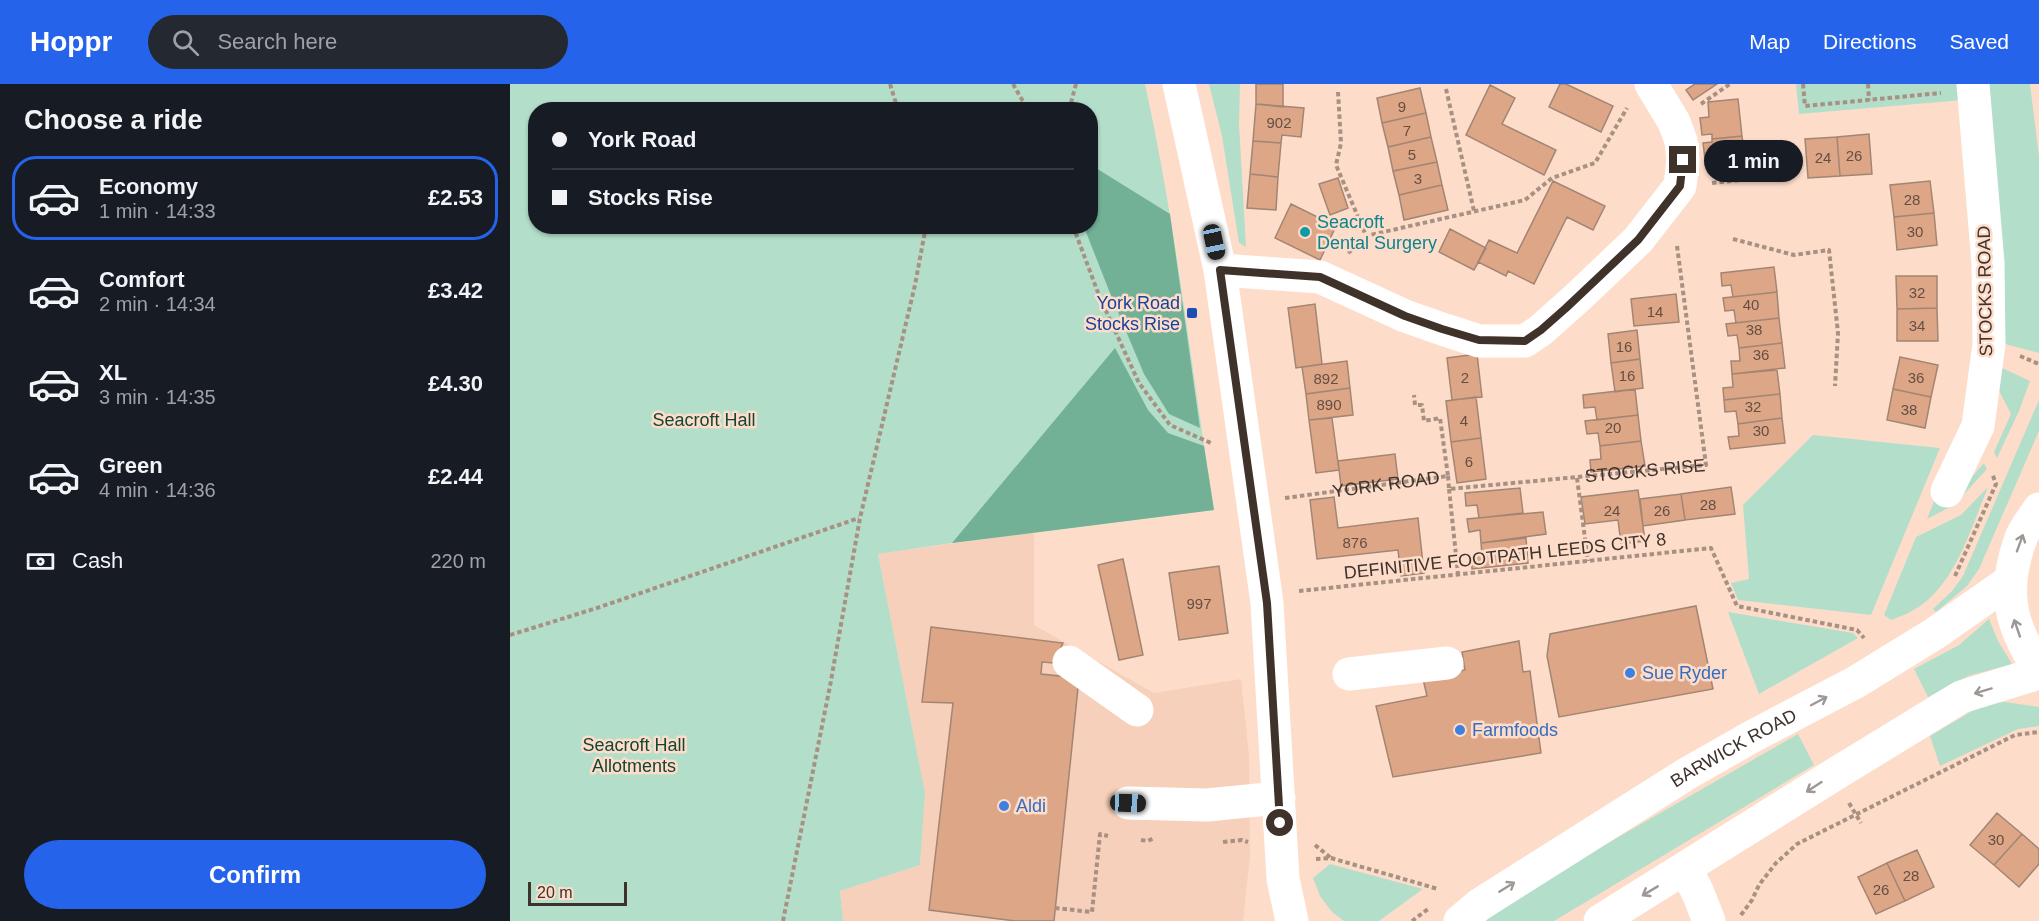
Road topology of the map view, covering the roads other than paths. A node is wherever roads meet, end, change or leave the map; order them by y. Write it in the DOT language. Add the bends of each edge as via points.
graph roads {
  1 [pos="1179,84"];
  2 [pos="1974,87"];
  3 [pos="1640,94"];
  4 [pos="1220,270"];
  5 [pos="1947,491"];
  6 [pos="2039,508"];
  7 [pos="2010,581"];
  8 [pos="1069,662"];
  9 [pos="1447,663"];
  10 [pos="2039,671"];
  11 [pos="1349,674"];
  12 [pos="1137,710"];
  13 [pos="1128,803"];
  14 [pos="1272,822"];
  15 [pos="1686,869"];
  16 [pos="1297,915"];
  17 [pos="1723,920"];
  18 [pos="1460,921"];
  19 [pos="1600,921"];
  1 -- 4 [label="main road"];
  2 -- 5 [label="main road, STOCKS ROAD" via="1988,263 1989,344 1978,426"];
  3 -- 4 [label="main road" via="1674,122 1683,160 1680,186 1638,240 1571,304 1525,341 1479,340 1442,329 1320,277"];
  4 -- 14 [label="main road" via="1265,594"];
  7 -- 6 [label="main road, one-way" via="2020,539"];
  10 -- 7 [label="main road, one-way" via="2023,645 2012,614"];
  18 -- 7 [label="main road, BARWICK ROAD, one-way" via="1479,905 1688,773 1856,682"];
  8 -- 12 [label="main road"];
  9 -- 11 [label="main road"];
  10 -- 15 [label="main road, one-way" via="1961,697"];
  13 -- 14 [label="main road" via="1207,805"];
  14 -- 16 [label="main road" via="1283,879"];
  15 -- 17 [label="main road" via="1698,893"];
  15 -- 19 [label="main road, one-way"];
}
